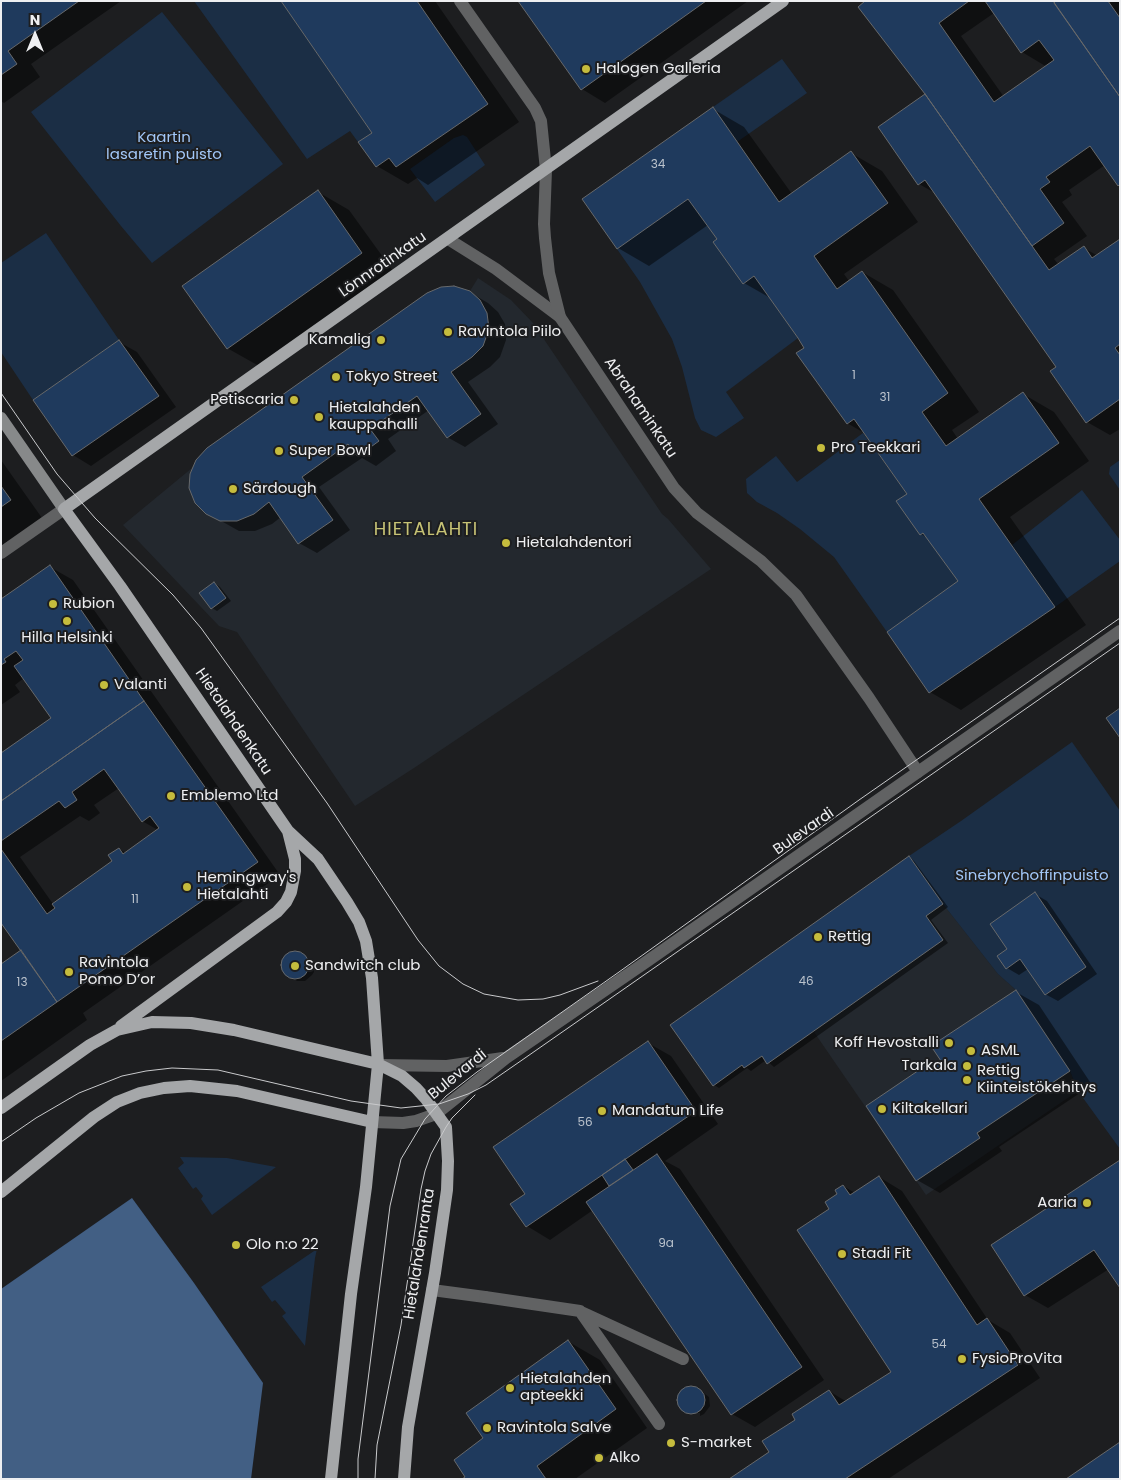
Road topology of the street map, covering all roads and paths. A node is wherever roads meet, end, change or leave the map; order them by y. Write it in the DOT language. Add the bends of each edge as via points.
graph roads {
  1 [pos="460,1"];
  2 [pos="783,1"];
  3 [pos="546,170"];
  4 [pos="448,239"];
  5 [pos="560,317"];
  6 [pos="1,418"];
  7 [pos="64,509"];
  8 [pos="1,553"];
  9 [pos="1120,631"];
  10 [pos="918,772"];
  11 [pos="288,831"];
  12 [pos="117,1030"];
  13 [pos="506,1058"];
  14 [pos="378,1064"];
  15 [pos="1,1108"];
  16 [pos="436,1114"];
  17 [pos="372,1122"];
  18 [pos="1,1192"];
  19 [pos="432,1290"];
  20 [pos="580,1312"];
  21 [pos="683,1359"];
  22 [pos="659,1424"];
  23 [pos="331,1479"];
  24 [pos="404,1479"];
  1 -- 3 [label="street, Abrahaminkatu" via="541,121"];
  2 -- 3 [label="main road, Lönnrotinkatu"];
  3 -- 4 [label="main road, Lönnrotinkatu"];
  3 -- 5 [label="street, Abrahaminkatu" via="545,238 549,273"];
  4 -- 5 [label="street" via="496,269"];
  4 -- 7 [label="main road, Lönnrotinkatu"];
  5 -- 10 [label="street, Abrahaminkatu" via="674,488 697,513 761,561 796,595"];
  6 -- 7 [label="main road, Hietalahdenkatu"];
  7 -- 8 [label="street, Lönnrotinkatu"];
  7 -- 11 [label="main road, Hietalahdenkatu"];
  9 -- 10 [label="street, Bulevardi"];
  10 -- 13 [label="street, Bulevardi"];
  11 -- 12 [label="main road" via="296,871 292,892 286,902 277,912"];
  11 -- 14 [label="main road, Hietalahdenkatu" via="318,859 359,922 370,959"];
  12 -- 14 [label="main road, Hietalahdenranta" via="152,1022 191,1023"];
  12 -- 15 [label="main road, Hietalahdenranta" via="90,1045"];
  13 -- 14 [label="street, Bulevardi" via="447,1066"];
  13 -- 16 [label="street, Bulevardi"];
  14 -- 16 [label="main road, Hietalahdenranta" via="402,1076 416,1088"];
  14 -- 17 [label="main road"];
  16 -- 17 [label="street, Bulevardi" via="410,1122"];
  16 -- 19 [label="main road, Hietalahdenranta" via="446,1127 448,1161"];
  17 -- 18 [label="main road" via="237,1091 190,1086 164,1088 140,1093 109,1107"];
  17 -- 23 [label="main road"];
  19 -- 20 [label="street"];
  19 -- 24 [label="main road, Hietalahdenranta" via="408,1427"];
  20 -- 21 [label="street"];
  20 -- 22 [label="street"];
}
